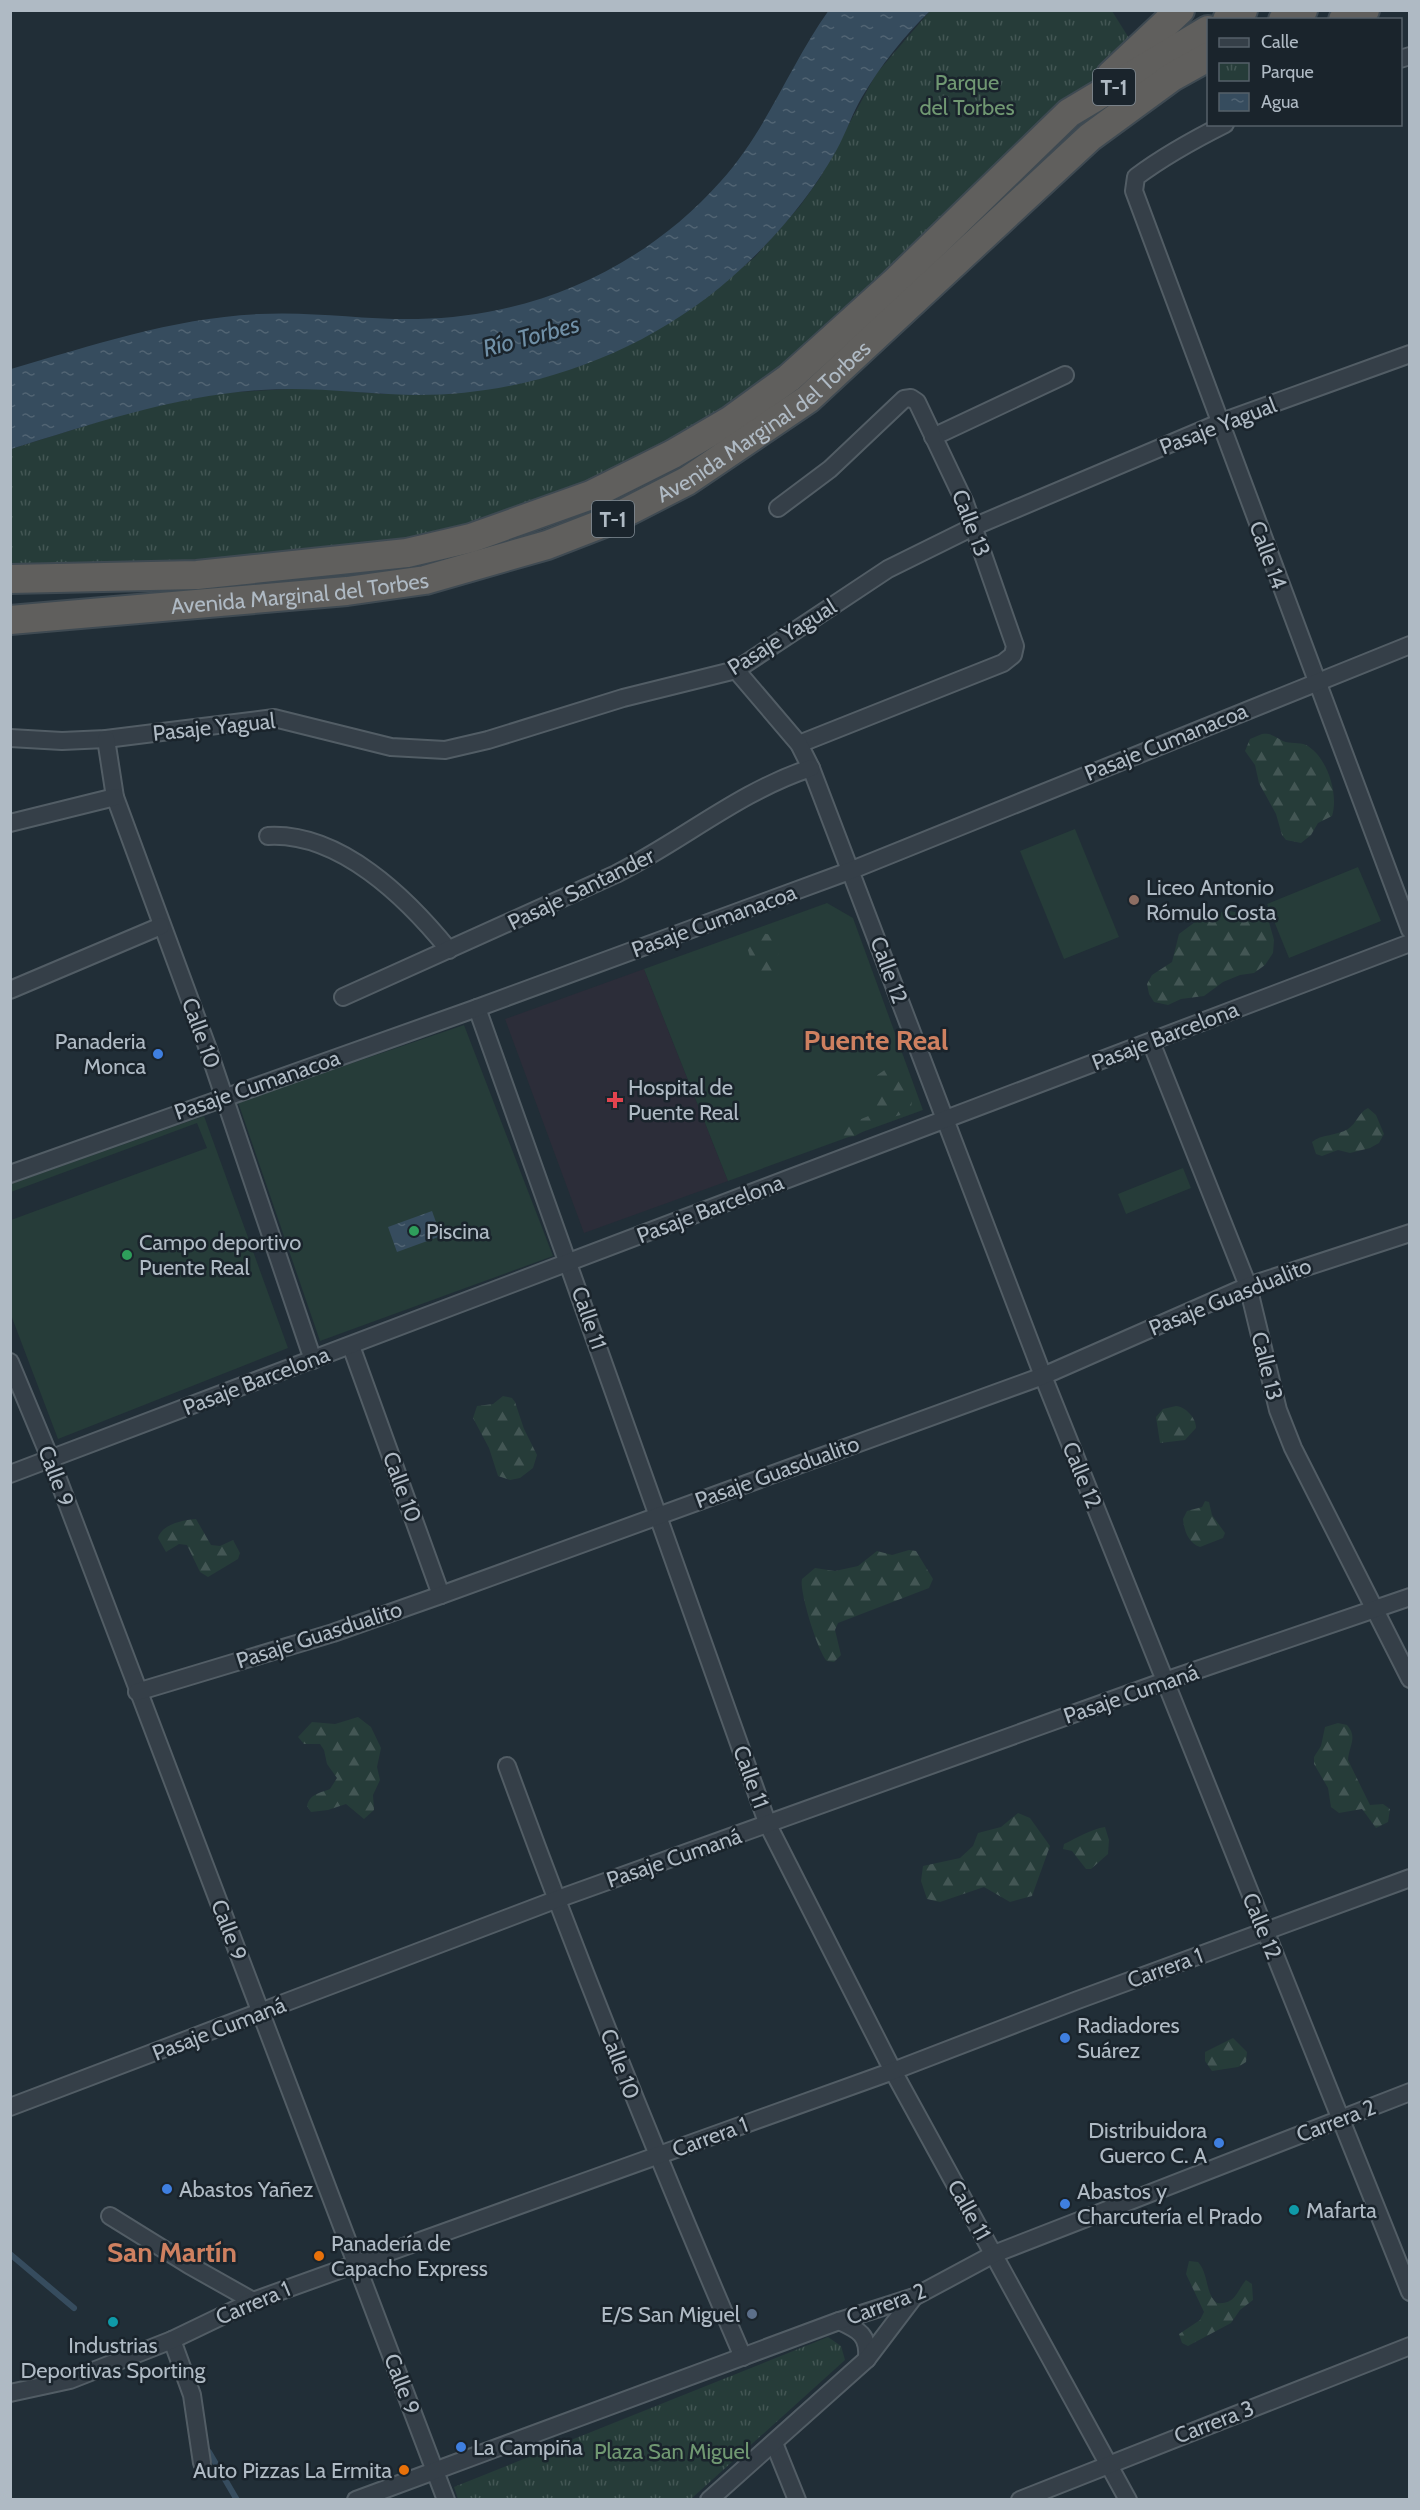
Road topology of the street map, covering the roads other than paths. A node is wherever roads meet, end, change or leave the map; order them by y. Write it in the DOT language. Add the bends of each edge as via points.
graph roads {
  1 [pos="1180,10"];
  2 [pos="1243,10"];
  3 [pos="1365,10"];
  4 [pos="1230,18"];
  5 [pos="1347,18"];
  6 [pos="1207,31"];
  7 [pos="1207,58"];
  8 [pos="1207,71"];
  9 [pos="1172,77"];
  10 [pos="1070,113"];
  11 [pos="1221,126"];
  12 [pos="1410,354"];
  13 [pos="1065,375"];
  14 [pos="1219,423"];
  15 [pos="933,437"];
  16 [pos="778,508"];
  17 [pos="973,527"];
  18 [pos="10,579"];
  19 [pos="10,620"];
  20 [pos="1410,645"];
  21 [pos="736,670"];
  22 [pos="1315,683"];
  23 [pos="10,738"];
  24 [pos="106,740"];
  25 [pos="799,744"];
  26 [pos="811,768"];
  27 [pos="115,796"];
  28 [pos="10,823"];
  29 [pos="268,836"];
  30 [pos="852,870"];
  31 [pos="161,926"];
  32 [pos="1410,930"];
  33 [pos="1410,943"];
  34 [pos="449,950"];
  35 [pos="10,990"];
  36 [pos="343,997"];
  37 [pos="477,1008"];
  38 [pos="1151,1042"];
  39 [pos="223,1096"];
  40 [pos="945,1120"];
  41 [pos="10,1174"];
  42 [pos="1410,1233"];
  43 [pos="570,1263"];
  44 [pos="1248,1286"];
  45 [pos="351,1346"];
  46 [pos="313,1360"];
  47 [pos="10,1362"];
  48 [pos="1043,1377"];
  49 [pos="50,1458"];
  50 [pos="10,1474"];
  51 [pos="658,1515"];
  52 [pos="441,1595"];
  53 [pos="1410,1597"];
  54 [pos="1376,1610"];
  55 [pos="1410,1679"];
  56 [pos="1165,1681"];
  57 [pos="137,1692"];
  58 [pos="507,1766"];
  59 [pos="768,1825"];
  60 [pos="1410,1878"];
  61 [pos="555,1900"];
  62 [pos="1264,1932"];
  63 [pos="261,2013"];
  64 [pos="893,2071"];
  65 [pos="1410,2092"];
  66 [pos="10,2107"];
  67 [pos="1340,2120"];
  68 [pos="657,2157"];
  69 [pos="110,2216"];
  70 [pos="994,2254"];
  71 [pos="357,2264"];
  72 [pos="1410,2292"];
  73 [pos="914,2297"];
  74 [pos="253,2301"];
  75 [pos="839,2321"];
  76 [pos="172,2340"];
  77 [pos="1410,2346"];
  78 [pos="743,2357"];
  79 [pos="867,2359"];
  80 [pos="10,2393"];
  81 [pos="774,2443"];
  82 [pos="202,2463"];
  83 [pos="1108,2464"];
  84 [pos="435,2470"];
  85 [pos="356,2499"];
  86 [pos="446,2499"];
  87 [pos="709,2499"];
  88 [pos="797,2499"];
  89 [pos="1020,2499"];
  90 [pos="1128,2499"];
  1 -- 10 [label="highway"];
  2 -- 4 [label="highway"];
  3 -- 5 [label="highway"];
  6 -- 10 [label="highway, Avenida Marginal del Torbes / T-1"];
  7 -- 9 [label="highway, Avenida Marginal del Torbes / T-1"];
  8 -- 9 [label="highway"];
  9 -- 19 [label="highway, Avenida Marginal del Torbes / T-1" via="1090,137 808,399 687,481 609,521 547,545 424,580 347,591"];
  10 -- 18 [label="highway, Avenida Marginal del Torbes / T-1" via="789,378 731,420 591,495 471,538 407,553 197,575"];
  11 -- 14 [label="street, Calle 14" via="1179,147 1136,177 1134,191"];
  12 -- 14 [label="street, Pasaje Yagual"];
  13 -- 15 [label="street"];
  14 -- 17 [label="street, Pasaje Yagual"];
  14 -- 22 [label="street, Calle 14"];
  15 -- 16 [label="street, Calle 13" via="917,402 904,399 831,469"];
  15 -- 17 [label="street, Calle 13"];
  17 -- 21 [label="street, Pasaje Yagual" via="888,569"];
  17 -- 25 [label="street, Calle 13" via="1015,646 1013,655 1004,663"];
  20 -- 22 [label="street, Pasaje Cumanacoa"];
  21 -- 24 [label="street, Pasaje Yagual" via="445,750 391,747 274,718"];
  21 -- 25 [label="street, Calle 12"];
  22 -- 30 [label="street, Pasaje Cumanacoa"];
  22 -- 32 [label="street, Calle 14"];
  23 -- 24 [label="street, Pasaje Yagual"];
  24 -- 27 [label="street, Calle 10"];
  25 -- 26 [label="street, Calle 12"];
  26 -- 30 [label="street, Calle 12"];
  26 -- 34 [label="street, Pasaje Santander" via="762,787 643,861"];
  27 -- 28 [label="street"];
  27 -- 31 [label="street, Calle 10"];
  29 -- 34 [label="street" via="289,835 314,843 377,877 414,910"];
  30 -- 37 [label="street, Pasaje Cumanacoa"];
  30 -- 40 [label="street, Calle 12"];
  31 -- 35 [label="street"];
  31 -- 39 [label="street, Calle 10"];
  33 -- 38 [label="street, Pasaje Barcelona"];
  34 -- 36 [label="street, Pasaje Santander"];
  37 -- 39 [label="street, Pasaje Cumanacoa"];
  37 -- 43 [label="street, Calle 11"];
  38 -- 40 [label="street, Pasaje Barcelona"];
  38 -- 44 [label="street, Calle 13"];
  39 -- 41 [label="street, Pasaje Cumanacoa"];
  39 -- 46 [label="street, Calle 10"];
  40 -- 43 [label="street, Pasaje Barcelona"];
  40 -- 48 [label="street, Calle 12"];
  42 -- 44 [label="street, Pasaje Guasdualito"];
  43 -- 45 [label="street, Pasaje Barcelona"];
  43 -- 51 [label="street, Calle 11"];
  44 -- 48 [label="street, Pasaje Guasdualito"];
  44 -- 54 [label="street, Calle 13" via="1285,1429 1332,1530"];
  45 -- 46 [label="street, Pasaje Barcelona"];
  45 -- 52 [label="street, Calle 10"];
  46 -- 49 [label="street, Pasaje Barcelona"];
  47 -- 49 [label="street, Calle 9"];
  48 -- 51 [label="street, Pasaje Guasdualito"];
  48 -- 56 [label="street, Calle 12"];
  49 -- 50 [label="street, Pasaje Barcelona"];
  49 -- 57 [label="street, Calle 9"];
  51 -- 52 [label="street, Pasaje Guasdualito"];
  51 -- 59 [label="street, Calle 11"];
  52 -- 57 [label="street, Pasaje Guasdualito" via="333,1633"];
  53 -- 54 [label="street, Pasaje Cumaná"];
  54 -- 55 [label="street, Calle 13"];
  54 -- 56 [label="street, Pasaje Cumaná"];
  56 -- 59 [label="street, Pasaje Cumaná"];
  56 -- 62 [label="street, Calle 12"];
  57 -- 63 [label="street, Calle 9"];
  58 -- 61 [label="street, Calle 10"];
  59 -- 61 [label="street, Pasaje Cumaná"];
  59 -- 64 [label="street, Calle 11"];
  60 -- 62 [label="street, Carrera 1"];
  61 -- 63 [label="street, Pasaje Cumaná"];
  61 -- 68 [label="street, Calle 10"];
  62 -- 64 [label="street, Carrera 1"];
  62 -- 67 [label="street, Calle 12"];
  63 -- 66 [label="street, Pasaje Cumaná"];
  63 -- 71 [label="street, Calle 9"];
  64 -- 68 [label="street, Carrera 1"];
  64 -- 70 [label="street, Calle 11"];
  65 -- 67 [label="street, Carrera 2"];
  67 -- 70 [label="street, Carrera 2"];
  67 -- 72 [label="street, Calle 12"];
  68 -- 71 [label="street, Carrera 1"];
  68 -- 78 [label="street, Calle 10"];
  69 -- 74 [label="street"];
  70 -- 73 [label="street, Carrera 2"];
  70 -- 83 [label="street, Calle 11"];
  71 -- 74 [label="street, Carrera 1"];
  71 -- 84 [label="street, Calle 9"];
  73 -- 75 [label="street, Carrera 2"];
  73 -- 79 [label="street"];
  74 -- 76 [label="street, Carrera 1"];
  75 -- 78 [label="street, Carrera 2"];
  75 -- 79 [label="street" via="866,2337"];
  76 -- 80 [label="street, Carrera 1" via="70,2380"];
  76 -- 82 [label="street" via="192,2395"];
  77 -- 83 [label="street, Carrera 3"];
  78 -- 84 [label="street, Carrera 2"];
  79 -- 81 [label="street"];
  81 -- 87 [label="street"];
  81 -- 88 [label="street"];
  83 -- 89 [label="street, Carrera 3"];
  83 -- 90 [label="street, Calle 11"];
  84 -- 85 [label="street, Carrera 2"];
  84 -- 86 [label="street, Calle 9"];
}
